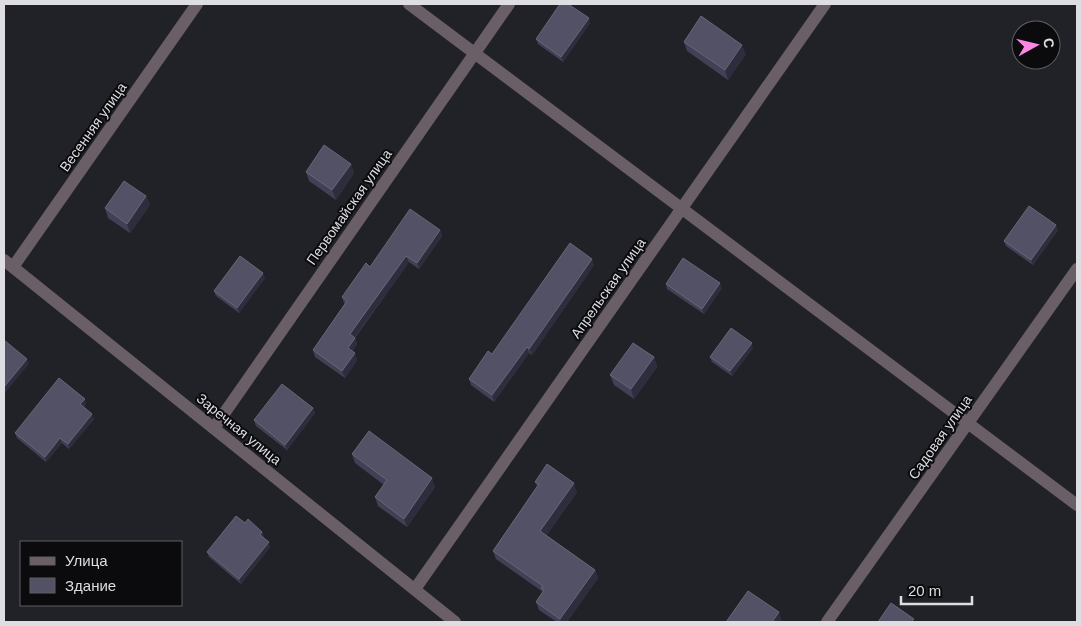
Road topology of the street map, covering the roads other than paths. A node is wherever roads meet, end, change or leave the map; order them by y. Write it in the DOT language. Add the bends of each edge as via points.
graph roads {
  1 [pos="197,4"];
  2 [pos="409,4"];
  3 [pos="508,4"];
  4 [pos="825,4"];
  5 [pos="474,53"];
  6 [pos="8,263"];
  7 [pos="1077,268"];
  8 [pos="968,423"];
  9 [pos="214,428"];
  10 [pos="1077,505"];
  11 [pos="415,589"];
  12 [pos="455,622"];
  13 [pos="827,622"];
  1 -- 6 [label="street, Весенняя улица"];
  2 -- 5 [label="street"];
  3 -- 5 [label="street, Первомайская улица"];
  4 -- 11 [label="street, Апрельская улица"];
  5 -- 8 [label="street"];
  5 -- 9 [label="street, Первомайская улица"];
  6 -- 9 [label="street, Заречная улица"];
  7 -- 8 [label="street, Садовая улица"];
  8 -- 10 [label="street"];
  8 -- 13 [label="street, Садовая улица"];
  9 -- 11 [label="street, Заречная улица"];
  11 -- 12 [label="street, Заречная улица"];
}
